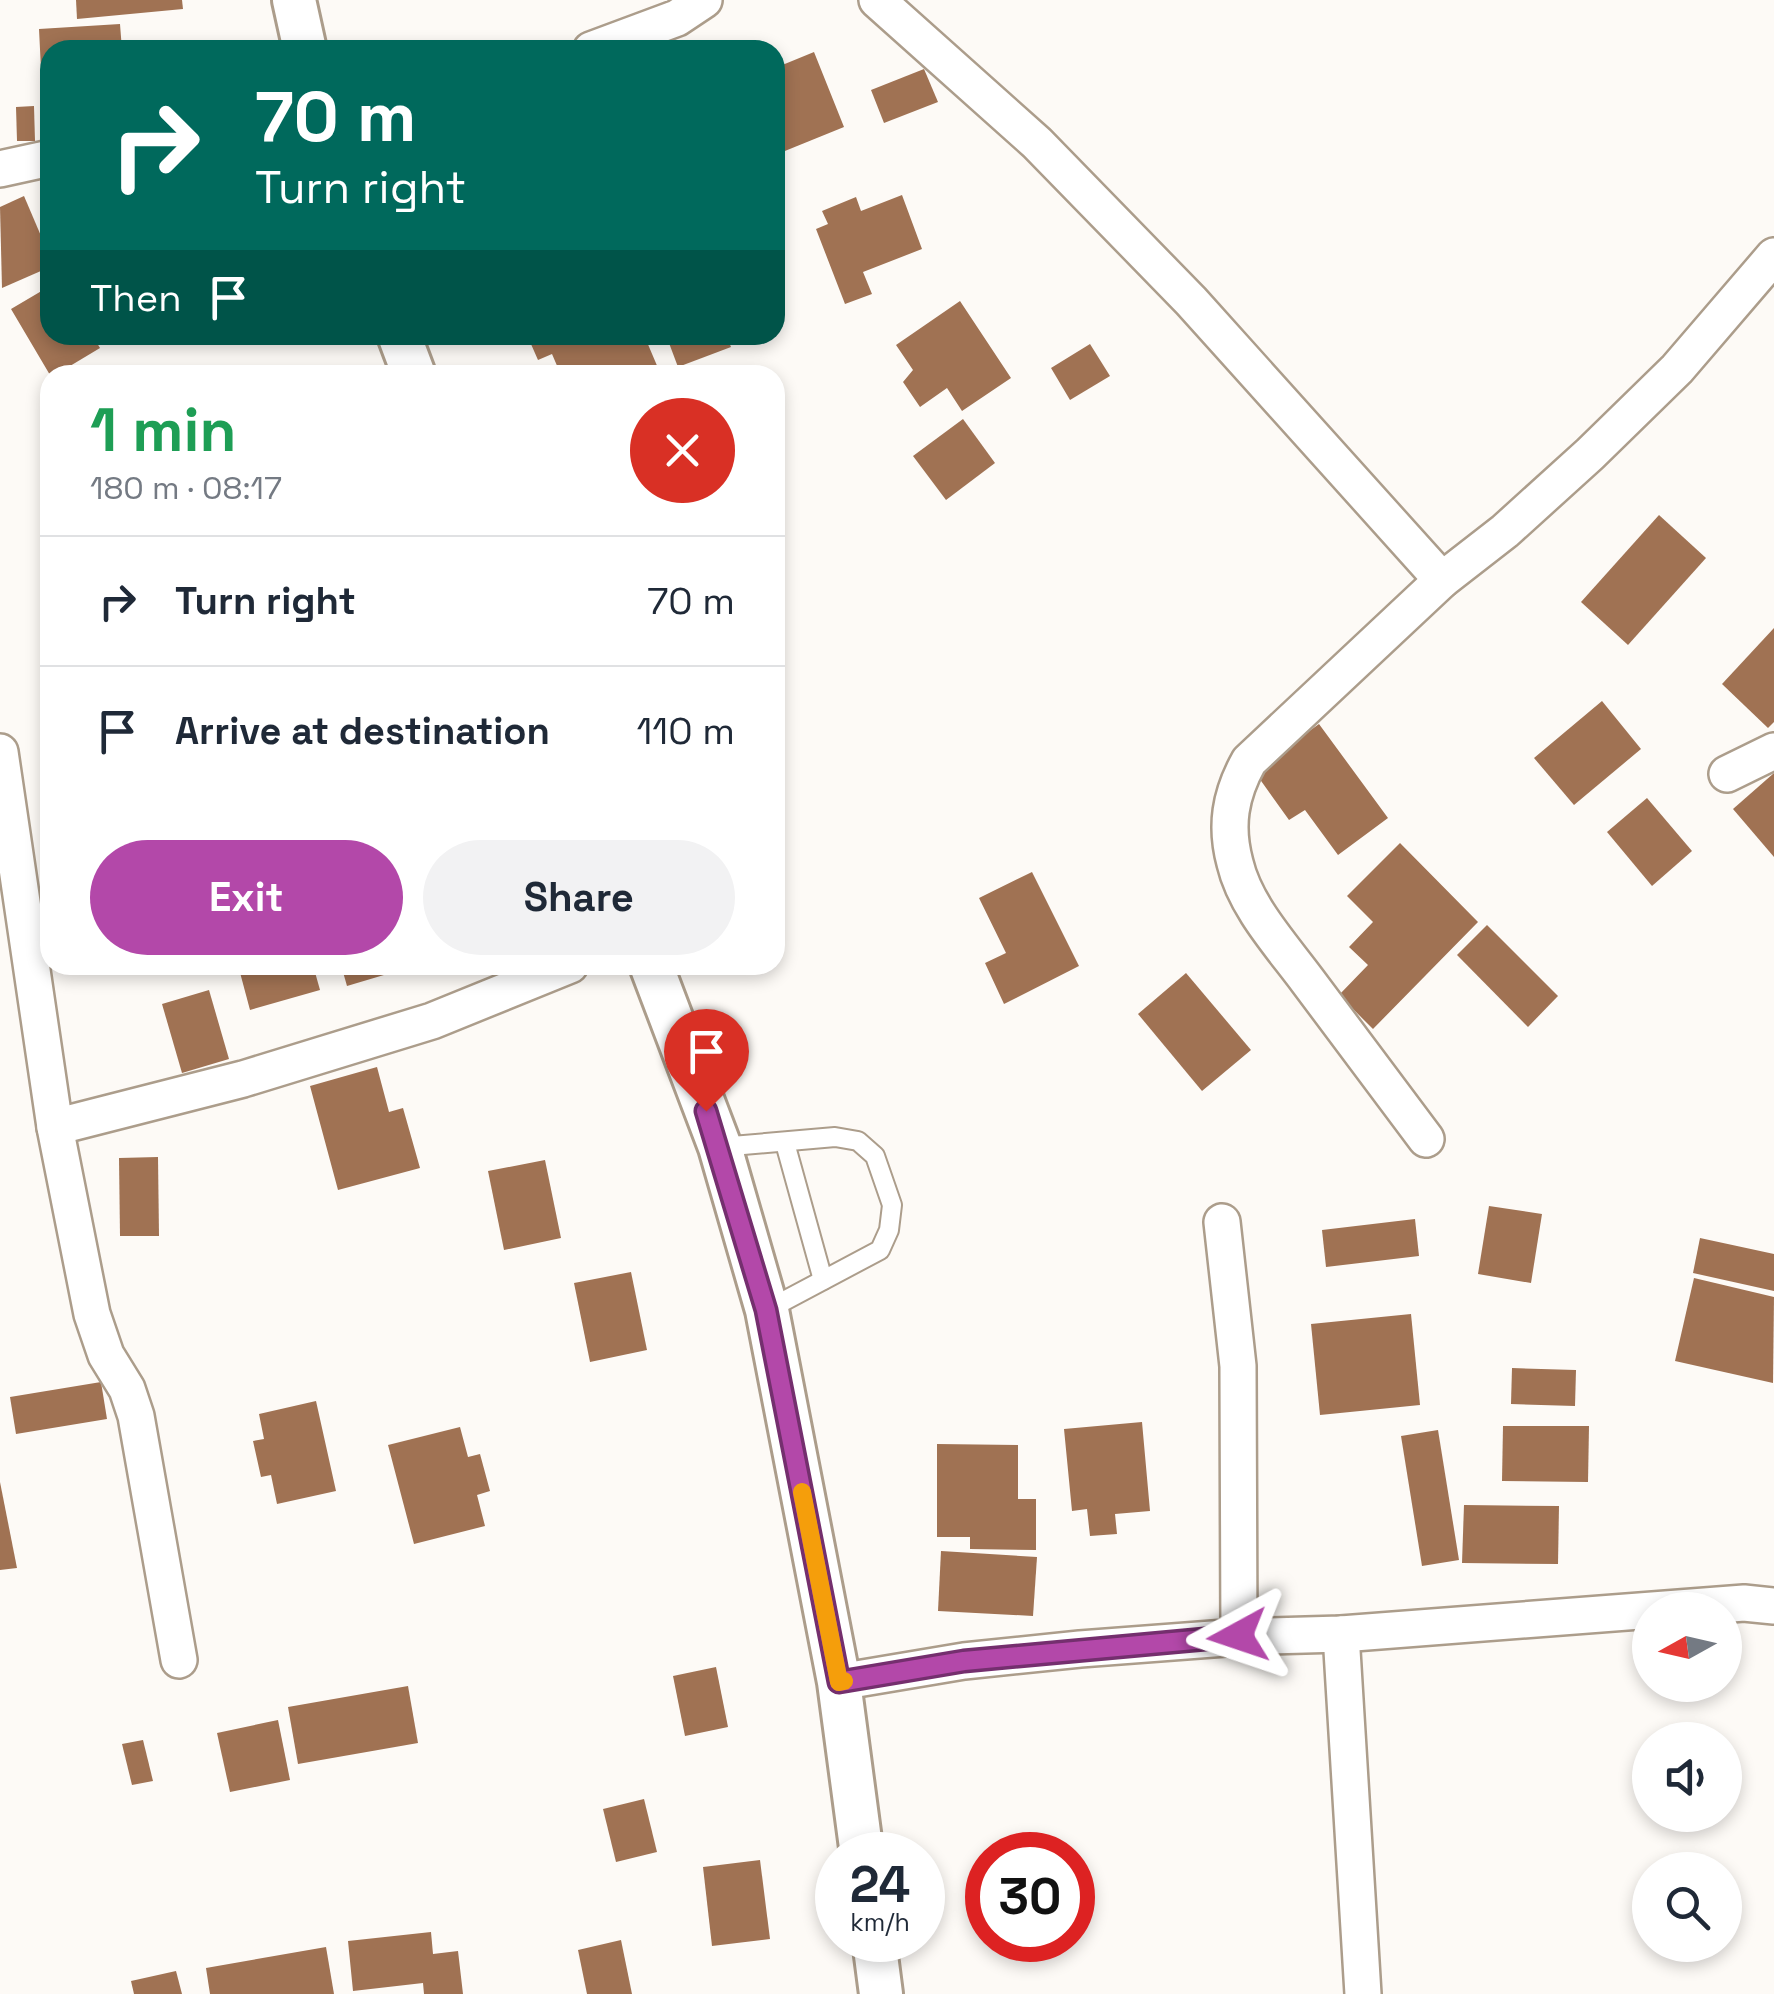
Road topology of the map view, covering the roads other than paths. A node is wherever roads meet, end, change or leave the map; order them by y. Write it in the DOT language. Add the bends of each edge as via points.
graph roads {
  1 [pos="294,0"];
  2 [pos="704,0"];
  3 [pos="877,0"];
  4 [pos="303,40"];
  5 [pos="618,40"];
  6 [pos="40,160"];
  7 [pos="0,169"];
  8 [pos="1774,256"];
  9 [pos="1442,580"];
  10 [pos="1774,751"];
  11 [pos="0,752"];
  12 [pos="1727,774"];
  13 [pos="545,975"];
  14 [pos="655,975"];
  15 [pos="55,1127"];
  16 [pos="1426,1139"];
  17 [pos="785,1143"];
  18 [pos="720,1148"];
  19 [pos="1222,1222"];
  20 [pos="823,1280"];
  21 [pos="766,1310"];
  22 [pos="1774,1606"];
  23 [pos="1341,1634"];
  24 [pos="1238,1636"];
  25 [pos="179,1660"];
  26 [pos="839,1682"];
  27 [pos="859,1832"];
  28 [pos="877,1962"];
  29 [pos="881,1994"];
  30 [pos="1363,1994"];
  1 -- 4 [label="street"];
  2 -- 5 [label="street"];
  3 -- 9 [label="street" via="1063,170 1191,301"];
  6 -- 7 [label="street"];
  8 -- 9 [label="street" via="1677,368 1590,454"];
  9 -- 16 [label="street" via="1248,761 1229,811 1236,868 1261,917"];
  10 -- 12 [label="street"];
  11 -- 15 [label="street"];
  13 -- 15 [label="street" via="432,1021"];
  14 -- 18 [label="street"];
  15 -- 25 [label="street" via="92,1314 136,1416"];
  17 -- 18 [label="lane"];
  17 -- 20 [label="lane"];
  17 -- 20 [label="lane" via="858,1141 875,1156 892,1205 880,1250"];
  18 -- 21 [label="street"];
  19 -- 24 [label="street" via="1238,1366"];
  20 -- 21 [label="lane"];
  21 -- 26 [label="street"];
  22 -- 23 [label="street"];
  23 -- 24 [label="street"];
  23 -- 30 [label="street"];
  24 -- 26 [label="street" via="964,1661"];
  26 -- 27 [label="street"];
  28 -- 29 [label="street"];
}
